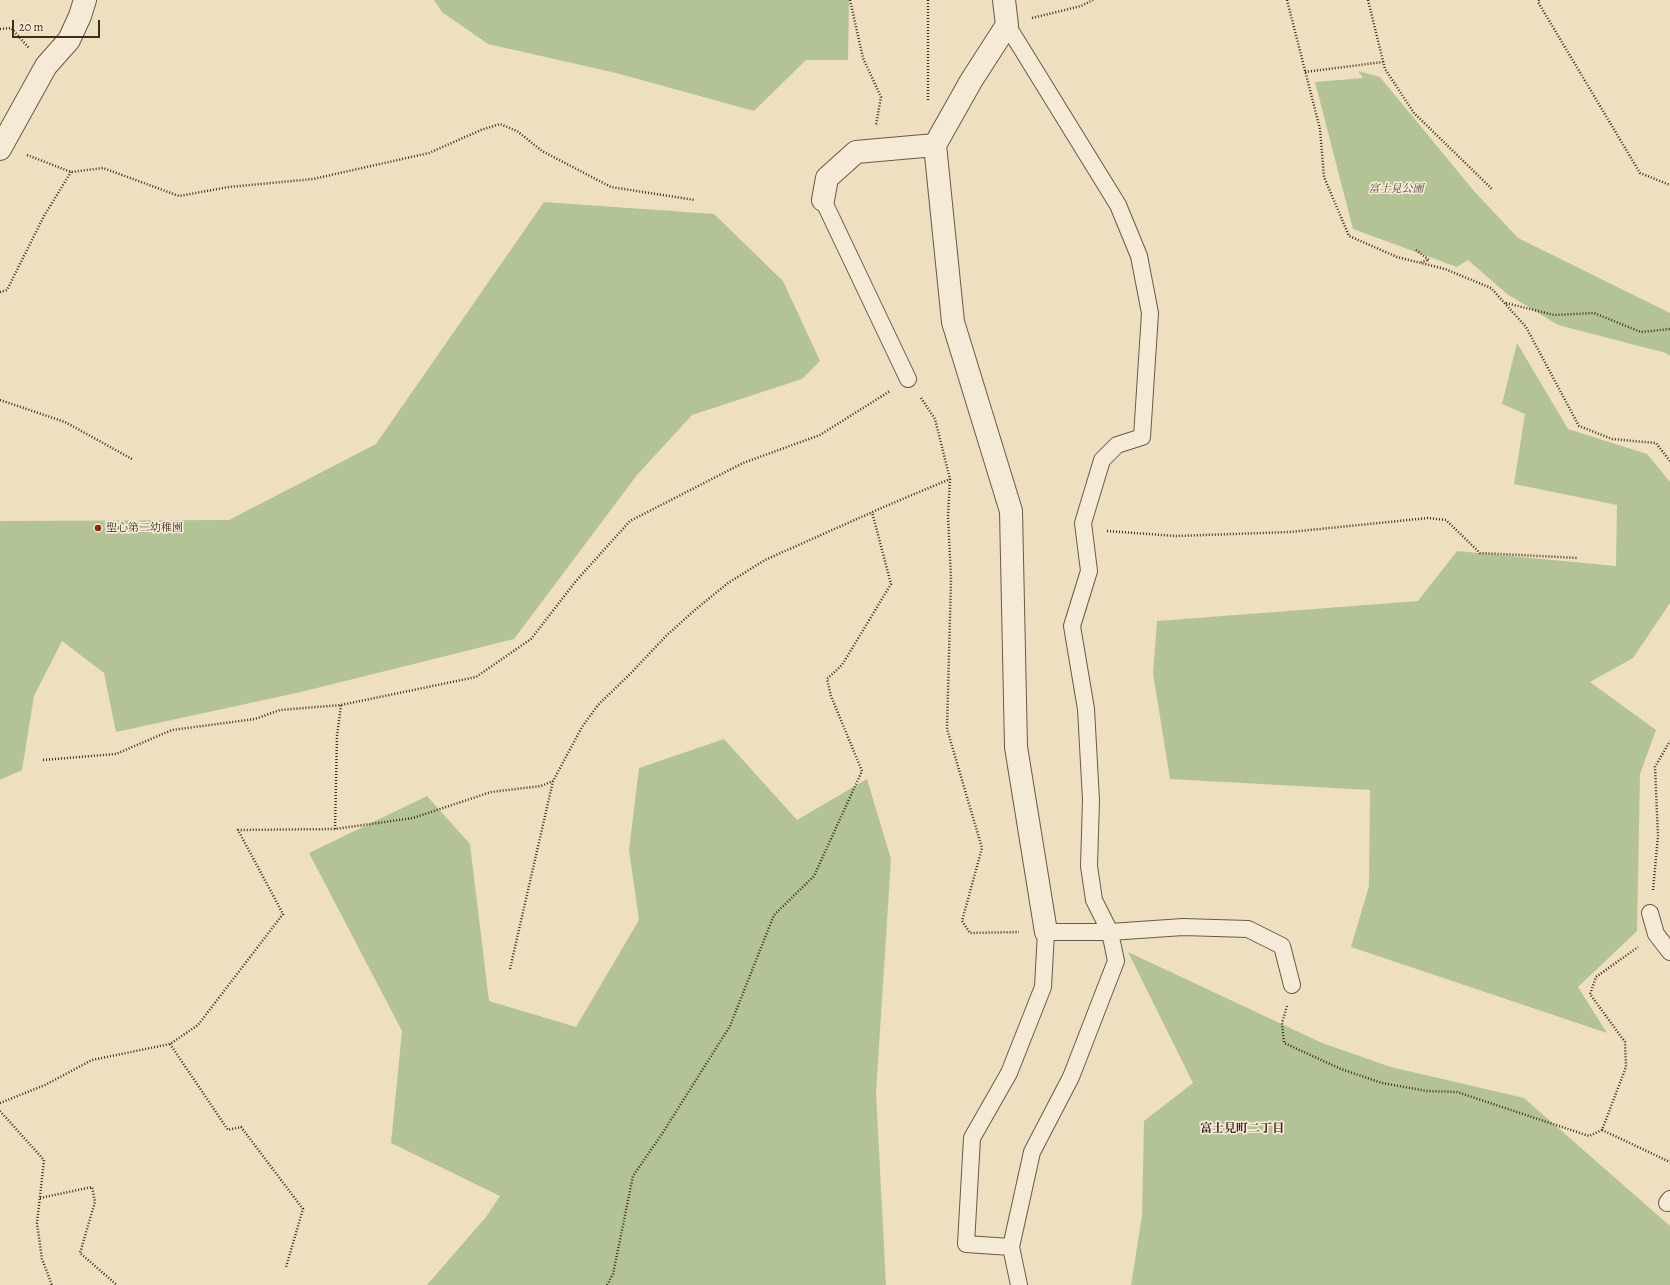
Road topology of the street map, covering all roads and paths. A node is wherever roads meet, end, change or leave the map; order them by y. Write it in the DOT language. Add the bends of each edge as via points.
graph roads {
  1 [pos="84,0"];
  2 [pos="850,0"];
  3 [pos="928,0"];
  4 [pos="1004,0"];
  5 [pos="1093,0"];
  6 [pos="1287,0"];
  7 [pos="1368,0"];
  8 [pos="1539,0"];
  9 [pos="1007,25"];
  10 [pos="0,29"];
  11 [pos="1383,62"];
  12 [pos="46,66"];
  13 [pos="1305,72"];
  14 [pos="4,143"];
  15 [pos="932,146"];
  16 [pos="872,151"];
  17 [pos="71,172"];
  18 [pos="1670,185"];
  19 [pos="1492,188"];
  20 [pos="695,200"];
  21 [pos="823,200"];
  22 [pos="1416,250"];
  23 [pos="1418,262"];
  24 [pos="0,292"];
  25 [pos="1505,303"];
  26 [pos="1670,329"];
  27 [pos="908,379"];
  28 [pos="0,400"];
  29 [pos="132,459"];
  30 [pos="1670,461"];
  31 [pos="950,479"];
  32 [pos="872,512"];
  33 [pos="1083,523"];
  34 [pos="1578,558"];
  35 [pos="341,705"];
  36 [pos="1670,741"];
  37 [pos="43,760"];
  38 [pos="553,781"];
  39 [pos="335,829"];
  40 [pos="1650,913"];
  41 [pos="1046,932"];
  42 [pos="1110,932"];
  43 [pos="1656,934"];
  44 [pos="1670,952"];
  45 [pos="510,969"];
  46 [pos="1292,985"];
  47 [pos="170,1044"];
  48 [pos="0,1103"];
  49 [pos="0,1111"];
  50 [pos="1602,1130"];
  51 [pos="1670,1162"];
  52 [pos="40,1198"];
  53 [pos="1011,1247"];
  54 [pos="286,1267"];
  55 [pos="52,1285"];
  56 [pos="117,1285"];
  57 [pos="607,1285"];
  58 [pos="1019,1285"];
  1 -- 12 [label="street" via="69,40"];
  2 -- 16 [label="path" via="863,58 881,97"];
  3 -- 15 [label="path"];
  4 -- 9 [label="street"];
  5 -- 9 [label="path" via="1081,6"];
  6 -- 13 [label="path"];
  7 -- 11 [label="path"];
  8 -- 18 [label="path" via="1640,173"];
  9 -- 15 [label="street"];
  9 -- 33 [label="lane" via="1118,205 1139,256 1150,313 1142,437 1117,445 1102,460"];
  10 -- 12 [label="path" via="11,28"];
  11 -- 13 [label="path"];
  11 -- 19 [label="path" via="1414,113"];
  12 -- 14 [label="street"];
  13 -- 23 [label="path" via="1320,130 1324,177 1349,236 1397,257"];
  14 -- 17 [label="path"];
  15 -- 16 [label="street"];
  15 -- 41 [label="street" via="953,322 1011,512 1016,747"];
  16 -- 21 [label="street" via="856,152 827,178"];
  17 -- 20 [label="path" via="103,168 180,196 229,187 313,178 429,153 500,124 517,131 542,151 611,186"];
  17 -- 24 [label="path" via="44,216 7,290"];
  21 -- 27 [label="lane"];
  22 -- 23 [label="path" via="1429,260"];
  23 -- 25 [label="path" via="1445,269 1491,288"];
  25 -- 26 [label="path" via="1554,316 1594,313 1641,332"];
  25 -- 30 [label="path" via="1526,327 1579,426 1612,440 1656,443"];
  27 -- 31 [label="path" via="935,419"];
  27 -- 35 [label="path" via="820,436 743,463 630,521 576,581 531,639 476,677"];
  28 -- 29 [label="path" via="65,422"];
  31 -- 32 [label="path"];
  31 -- 41 [label="path" via="948,516 951,579 947,729 982,848 962,921 970,933"];
  32 -- 38 [label="path" via="765,560 728,583 696,609 598,705 582,727"];
  32 -- 57 [label="path" via="891,584 842,665 827,679 831,696 862,771 814,876 774,915 730,1026 633,1176 613,1274"];
  33 -- 34 [label="path" via="1112,532 1176,536 1290,532 1428,518 1446,520 1480,553"];
  33 -- 42 [label="lane" via="1090,571 1072,626 1086,709 1091,800 1089,866 1094,900"];
  35 -- 37 [label="path" via="280,710 255,719 172,730 116,754"];
  35 -- 39 [label="path" via="337,736"];
  36 -- 40 [label="path" via="1655,767 1658,836"];
  38 -- 39 [label="path" via="540,786 491,792 413,818"];
  38 -- 45 [label="path"];
  39 -- 47 [label="path" via="238,830 283,914 198,1025"];
  40 -- 43 [label="lane"];
  41 -- 42 [label="lane"];
  41 -- 53 [label="lane" via="1043,987 1009,1073 972,1138 966,1244"];
  42 -- 46 [label="lane" via="1183,927 1248,929 1282,946"];
  42 -- 53 [label="lane" via="1116,961 1071,1077 1032,1152"];
  43 -- 44 [label="lane"];
  43 -- 50 [label="path" via="1596,977 1590,994 1625,1042 1626,1066"];
  46 -- 50 [label="path" via="1282,1023 1284,1043 1341,1069 1382,1083 1427,1091 1458,1092 1589,1136"];
  47 -- 48 [label="path" via="92,1060 45,1085"];
  47 -- 54 [label="path" via="228,1130 241,1126 302,1209"];
  49 -- 52 [label="path" via="44,1160"];
  50 -- 51 [label="path"];
  52 -- 55 [label="path" via="37,1223 42,1259"];
  52 -- 56 [label="path" via="92,1187 95,1202 80,1253"];
  53 -- 58 [label="lane"];
}
